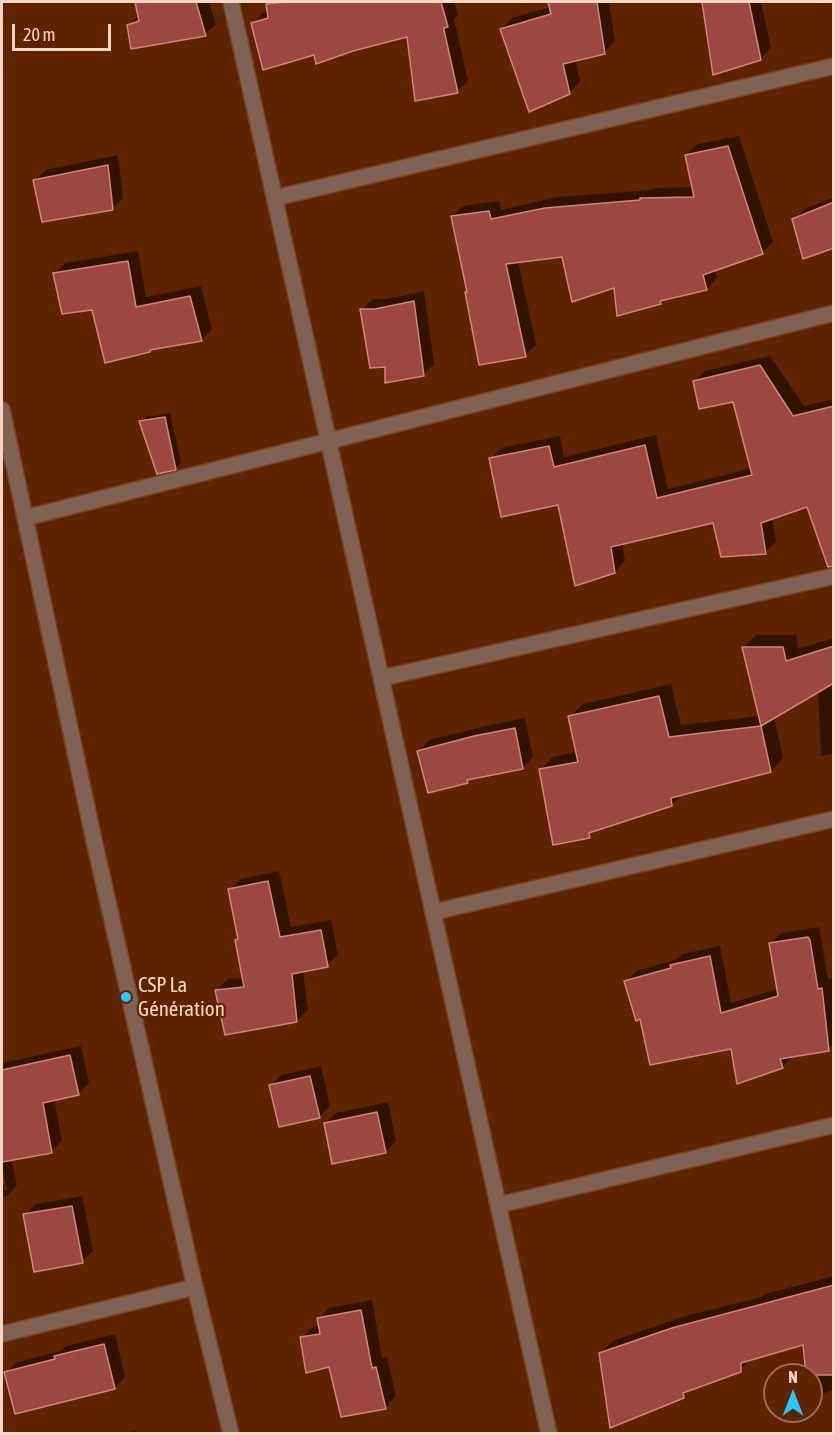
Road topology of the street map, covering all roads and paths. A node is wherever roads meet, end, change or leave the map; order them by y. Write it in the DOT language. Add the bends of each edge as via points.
graph roads {
  1 [pos="231,2"];
  2 [pos="834,66"];
  3 [pos="275,198"];
  4 [pos="834,313"];
  5 [pos="2,410"];
  6 [pos="329,441"];
  7 [pos="25,518"];
  8 [pos="834,576"];
  9 [pos="382,678"];
  10 [pos="834,819"];
  11 [pos="434,912"];
  12 [pos="834,1125"];
  13 [pos="499,1204"];
  14 [pos="195,1287"];
  15 [pos="2,1334"];
  16 [pos="231,1434"];
  17 [pos="549,1434"];
  1 -- 3 [label="street"];
  2 -- 3 [label="street"];
  3 -- 6 [label="street"];
  4 -- 6 [label="street"];
  5 -- 7 [label="street"];
  6 -- 7 [label="street"];
  6 -- 9 [label="street"];
  7 -- 14 [label="street"];
  8 -- 9 [label="street"];
  9 -- 11 [label="street"];
  10 -- 11 [label="street"];
  11 -- 13 [label="street"];
  12 -- 13 [label="street"];
  13 -- 17 [label="street"];
  14 -- 15 [label="street"];
  14 -- 16 [label="street"];
}
